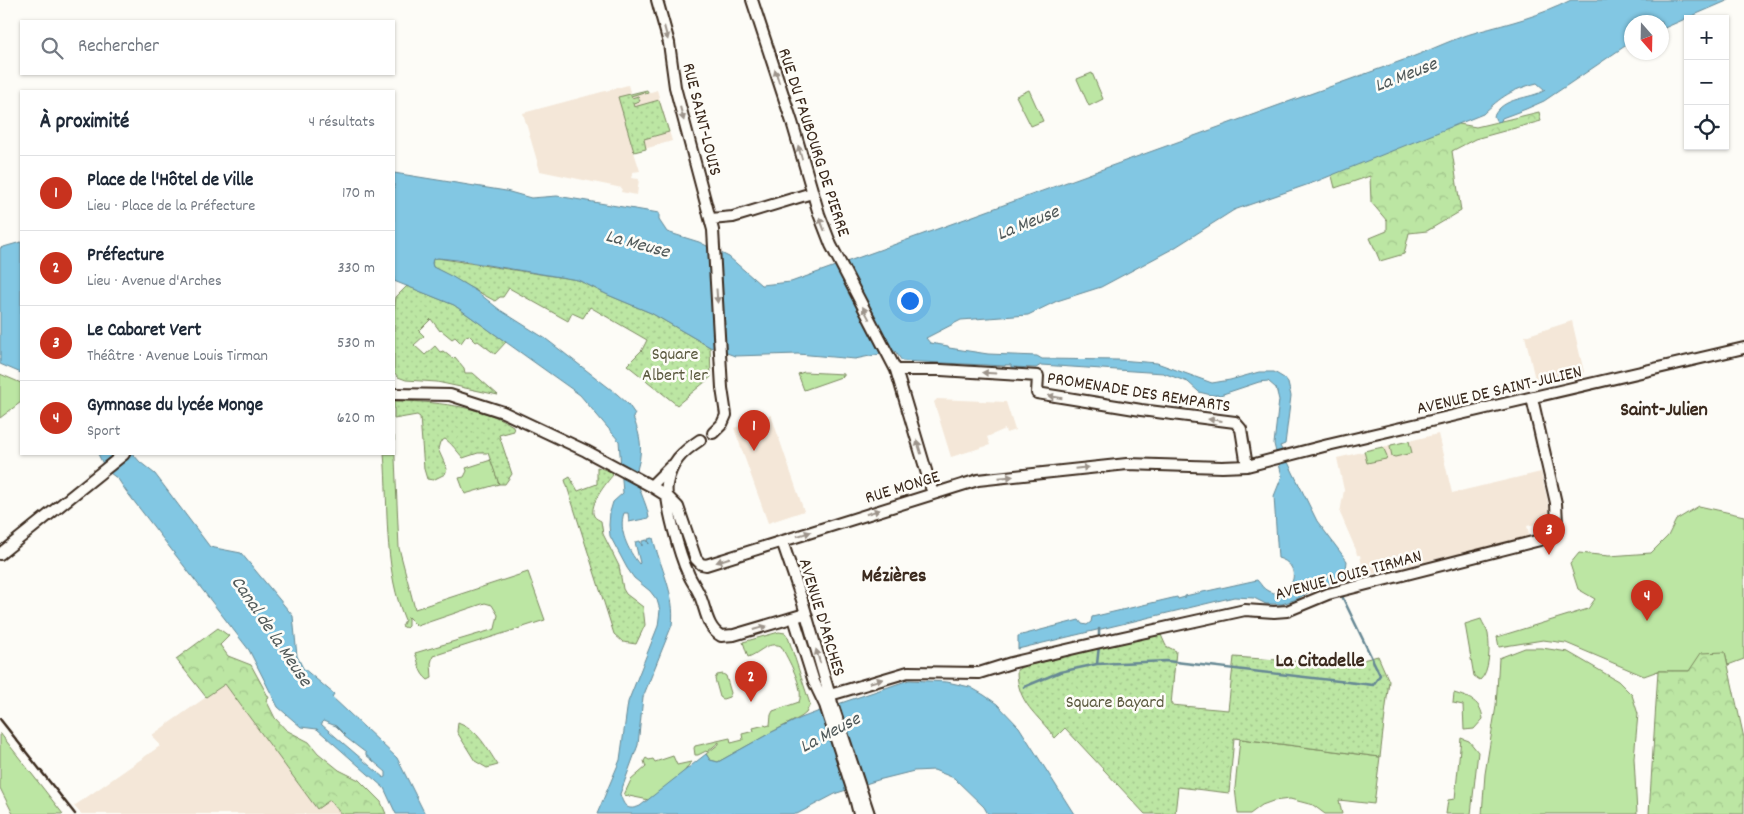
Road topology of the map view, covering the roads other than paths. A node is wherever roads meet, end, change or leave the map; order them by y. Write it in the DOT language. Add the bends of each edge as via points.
graph roads {
  1 [pos="657,0"];
  2 [pos="752,0"];
  3 [pos="812,193"];
  4 [pos="711,220"];
  5 [pos="1744,348"];
  6 [pos="896,370"];
  7 [pos="395,394"];
  8 [pos="1532,398"];
  9 [pos="713,433"];
  10 [pos="700,440"];
  11 [pos="123,455"];
  12 [pos="672,464"];
  13 [pos="1247,466"];
  14 [pos="1222,467"];
  15 [pos="648,485"];
  16 [pos="933,494"];
  17 [pos="667,496"];
  18 [pos="782,541"];
  19 [pos="0,554"];
  20 [pos="805,614"];
  21 [pos="794,618"];
  22 [pos="829,701"];
  23 [pos="859,796"];
  24 [pos="859,814"];
  25 [pos="869,814"];
  1 -- 4 [label="main road, RUE SAINT-LOUIS, one-way" via="669,44 675,87"];
  3 -- 2 [label="main road, RUE DU FAUBOURG DE PIERRE, one-way"];
  3 -- 4 [label="main road" via="733,217"];
  6 -- 3 [label="main road, RUE DU FAUBOURG DE PIERRE, one-way" via="826,233"];
  4 -- 9 [label="main road, RUE SAINT-LOUIS, one-way" via="726,415"];
  5 -- 8 [label="main road, AVENUE DE SAINT-JULIEN"];
  13 -- 6 [label="main road, PROMENADE DES REMPARTS, one-way" via="1241,428 1235,422 1037,393 1038,376"];
  16 -- 6 [label="main road, RUE DU FAUBOURG DE PIERRE, one-way"];
  7 -- 15 [label="main road" via="450,395 503,412"];
  8 -- 13 [label="main road, AVENUE DE SAINT-JULIEN"];
  22 -- 8 [label="main road, AVENUE LOUIS TIRMAN, one-way" via="908,672 979,673 1245,610 1287,611 1328,594 1548,538 1557,523 1556,503"];
  10 -- 12 [label="main road"];
  11 -- 19 [label="main road"];
  12 -- 15 [label="main road"];
  12 -- 17 [label="main road"];
  13 -- 14 [label="main road, AVENUE DE SAINT-JULIEN"];
  16 -- 14 [label="main road, RUE MONGE, one-way" via="978,480 1127,464"];
  15 -- 17 [label="main road"];
  18 -- 16 [label="main road, RUE MONGE, one-way"];
  18 -- 17 [label="main road, RUE MONGE, one-way" via="701,564 696,559 678,507"];
  17 -- 21 [label="main road, one-way" via="687,571 716,633 734,636"];
  18 -- 20 [label="main road, AVENUE D'ARCHES"];
  20 -- 21 [label="main road"];
  22 -- 20 [label="main road, AVENUE D'ARCHES, one-way"];
  21 -- 22 [label="main road, AVENUE D'ARCHES" via="814,682"];
  22 -- 23 [label="main road"];
  23 -- 24 [label="main road"];
  23 -- 25 [label="main road"];
}
